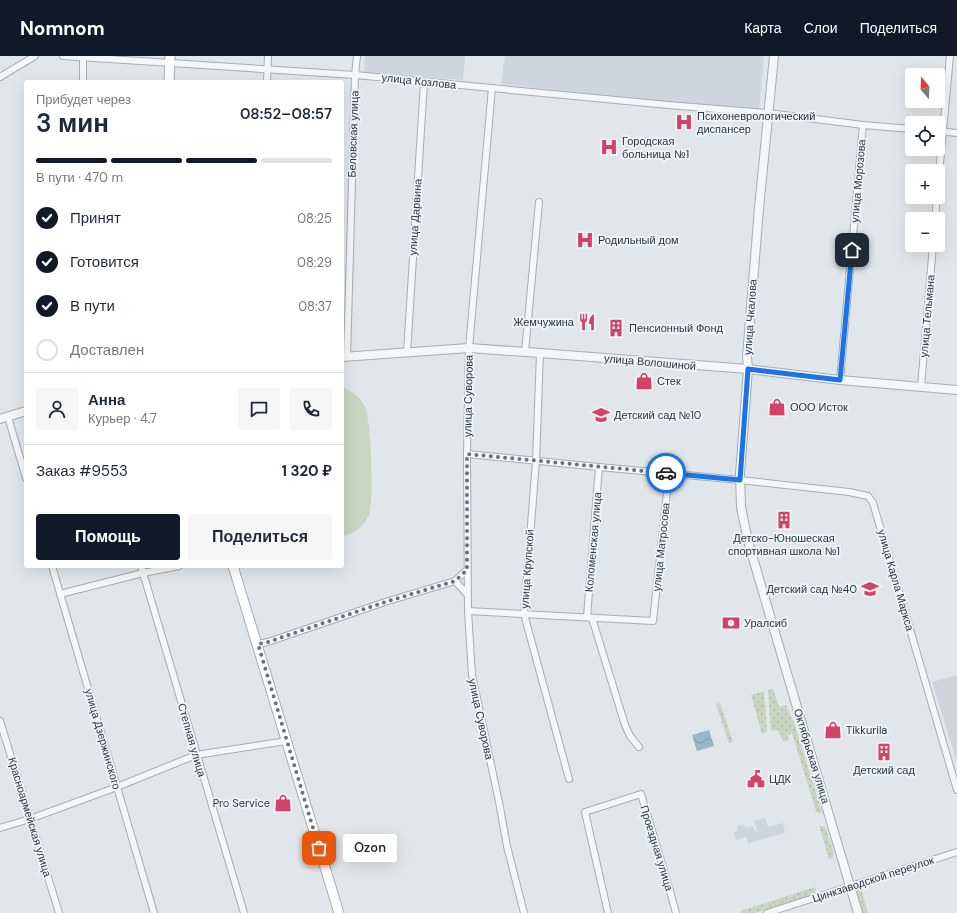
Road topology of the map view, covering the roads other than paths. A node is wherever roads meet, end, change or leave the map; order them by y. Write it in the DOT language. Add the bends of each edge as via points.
graph roads {
  1 [pos="35,56"];
  2 [pos="63,56"];
  3 [pos="268,56"];
  4 [pos="357,56"];
  5 [pos="774,56"];
  6 [pos="950,56"];
  7 [pos="83,57"];
  8 [pos="170,60"];
  9 [pos="268,70"];
  10 [pos="355,75"];
  11 [pos="0,77"];
  12 [pos="83,80"];
  13 [pos="169,80"];
  14 [pos="267,80"];
  15 [pos="424,82"];
  16 [pos="492,88"];
  17 [pos="768,114"];
  18 [pos="942,116"];
  19 [pos="863,125"];
  20 [pos="905,128"];
  21 [pos="945,132"];
  22 [pos="957,133"];
  23 [pos="539,202"];
  24 [pos="932,252"];
  25 [pos="469,348"];
  26 [pos="525,352"];
  27 [pos="407,353"];
  28 [pos="540,353"];
  29 [pos="345,357"];
  30 [pos="748,369"];
  31 [pos="840,380"];
  32 [pos="921,388"];
  33 [pos="957,390"];
  34 [pos="24,412"];
  35 [pos="4,418"];
  36 [pos="467,454"];
  37 [pos="536,461"];
  38 [pos="599,467"];
  39 [pos="24,473"];
  40 [pos="669,474"];
  41 [pos="740,480"];
  42 [pos="53,568"];
  43 [pos="142,568"];
  44 [pos="169,568"];
  45 [pos="234,568"];
  46 [pos="467,570"];
  47 [pos="143,573"];
  48 [pos="455,581"];
  49 [pos="60,594"];
  50 [pos="467,594"];
  51 [pos="765,599"];
  52 [pos="468,611"];
  53 [pos="524,614"];
  54 [pos="590,618"];
  55 [pos="258,644"];
  56 [pos="0,721"];
  57 [pos="287,741"];
  58 [pos="639,747"];
  59 [pos="196,755"];
  60 [pos="569,779"];
  61 [pos="117,787"];
  62 [pos="957,790"];
  63 [pos="30,819"];
  64 [pos="0,828"];
  65 [pos="957,852"];
  66 [pos="850,886"];
  67 [pos="786,910"];
  68 [pos="59,913"];
  69 [pos="154,913"];
  70 [pos="244,913"];
  71 [pos="339,913"];
  72 [pos="524,913"];
  73 [pos="608,913"];
  74 [pos="676,913"];
  75 [pos="767,913"];
  76 [pos="858,913"];
  1 -- 11 [label="street"];
  2 -- 7 [label="street, улица Козлова"];
  3 -- 9 [label="street"];
  4 -- 10 [label="street, Беловская улица"];
  5 -- 17 [label="street, улица Чкалова"];
  6 -- 18 [label="street"];
  7 -- 8 [label="street, улица Козлова"];
  7 -- 12 [label="street"];
  8 -- 9 [label="street, улица Козлова"];
  8 -- 13 [label="main road"];
  9 -- 10 [label="street, улица Козлова"];
  9 -- 14 [label="street"];
  10 -- 15 [label="street, улица Козлова"];
  10 -- 29 [label="street, Беловская улица"];
  15 -- 16 [label="street, улица Козлова"];
  15 -- 27 [label="street, улица Дарвина"];
  16 -- 17 [label="street, улица Козлова"];
  16 -- 25 [label="street, улица Суворова"];
  17 -- 19 [label="street, улица Козлова"];
  17 -- 30 [label="street, улица Чкалова" via="747,350"];
  19 -- 20 [label="street"];
  19 -- 31 [label="street, улица Морозова"];
  21 -- 22 [label="street"];
  23 -- 26 [label="street"];
  24 -- 32 [label="street, улица Тельмана"];
  25 -- 26 [label="street, улица Волошиной"];
  25 -- 27 [label="street, улица Волошиной"];
  25 -- 36 [label="street, улица Суворова"];
  26 -- 28 [label="street, улица Волошиной"];
  27 -- 29 [label="street, улица Волошиной"];
  28 -- 30 [label="street, улица Волошиной"];
  28 -- 37 [label="street, улица Крупской"];
  30 -- 31 [label="street, улица Волошиной"];
  30 -- 41 [label="street, улица Чкалова"];
  31 -- 32 [label="street, улица Волошиной"];
  32 -- 33 [label="street, улица Волошиной"];
  34 -- 35 [label="street"];
  35 -- 39 [label="street"];
  36 -- 37 [label="street, улица Карла Маркса"];
  36 -- 46 [label="street, улица Суворова"];
  37 -- 38 [label="street, улица Карла Маркса"];
  37 -- 53 [label="street, улица Крупской"];
  38 -- 40 [label="street, улица Карла Маркса"];
  38 -- 54 [label="street, Коломенская улица"];
  40 -- 41 [label="street, улица Карла Маркса"];
  40 -- 54 [label="street, улица Матросова" via="653,621"];
  41 -- 51 [label="street, улица Чкалова" via="748,541"];
  41 -- 62 [label="street, улица Карла Маркса" via="849,492 868,496 873,503"];
  42 -- 49 [label="street, улица Дзержинского"];
  43 -- 47 [label="street, Степная улица"];
  44 -- 47 [label="street"];
  45 -- 55 [label="main road"];
  46 -- 48 [label="street"];
  46 -- 50 [label="street, улица Суворова"];
  47 -- 49 [label="street"];
  47 -- 59 [label="street, Степная улица"];
  48 -- 50 [label="street"];
  48 -- 55 [label="street"];
  49 -- 61 [label="street, улица Дзержинского"];
  50 -- 52 [label="street, улица Суворова"];
  51 -- 66 [label="street, Октябрьская улица"];
  52 -- 53 [label="street"];
  52 -- 72 [label="street, улица Суворова" via="472,675 507,846"];
  53 -- 54 [label="street"];
  53 -- 60 [label="street, улица Крупской"];
  54 -- 58 [label="street, Коломенская улица" via="625,725"];
  55 -- 57 [label="main road"];
  56 -- 63 [label="street, Красноармейская улица"];
  57 -- 59 [label="street"];
  57 -- 71 [label="main road"];
  59 -- 61 [label="street"];
  59 -- 70 [label="street, Степная улица"];
  61 -- 63 [label="street"];
  61 -- 69 [label="street, улица Дзержинского"];
  63 -- 64 [label="street"];
  63 -- 68 [label="street, Красноармейская улица"];
  65 -- 66 [label="street, Цинкзаводской переулок"];
  66 -- 67 [label="street, Цинкзаводской переулок"];
  66 -- 76 [label="street, Октябрьская улица"];
  67 -- 75 [label="street, Цинкзаводской переулок"];
  73 -- 74 [label="street, Проездная улица" via="585,812 641,794"];
}
